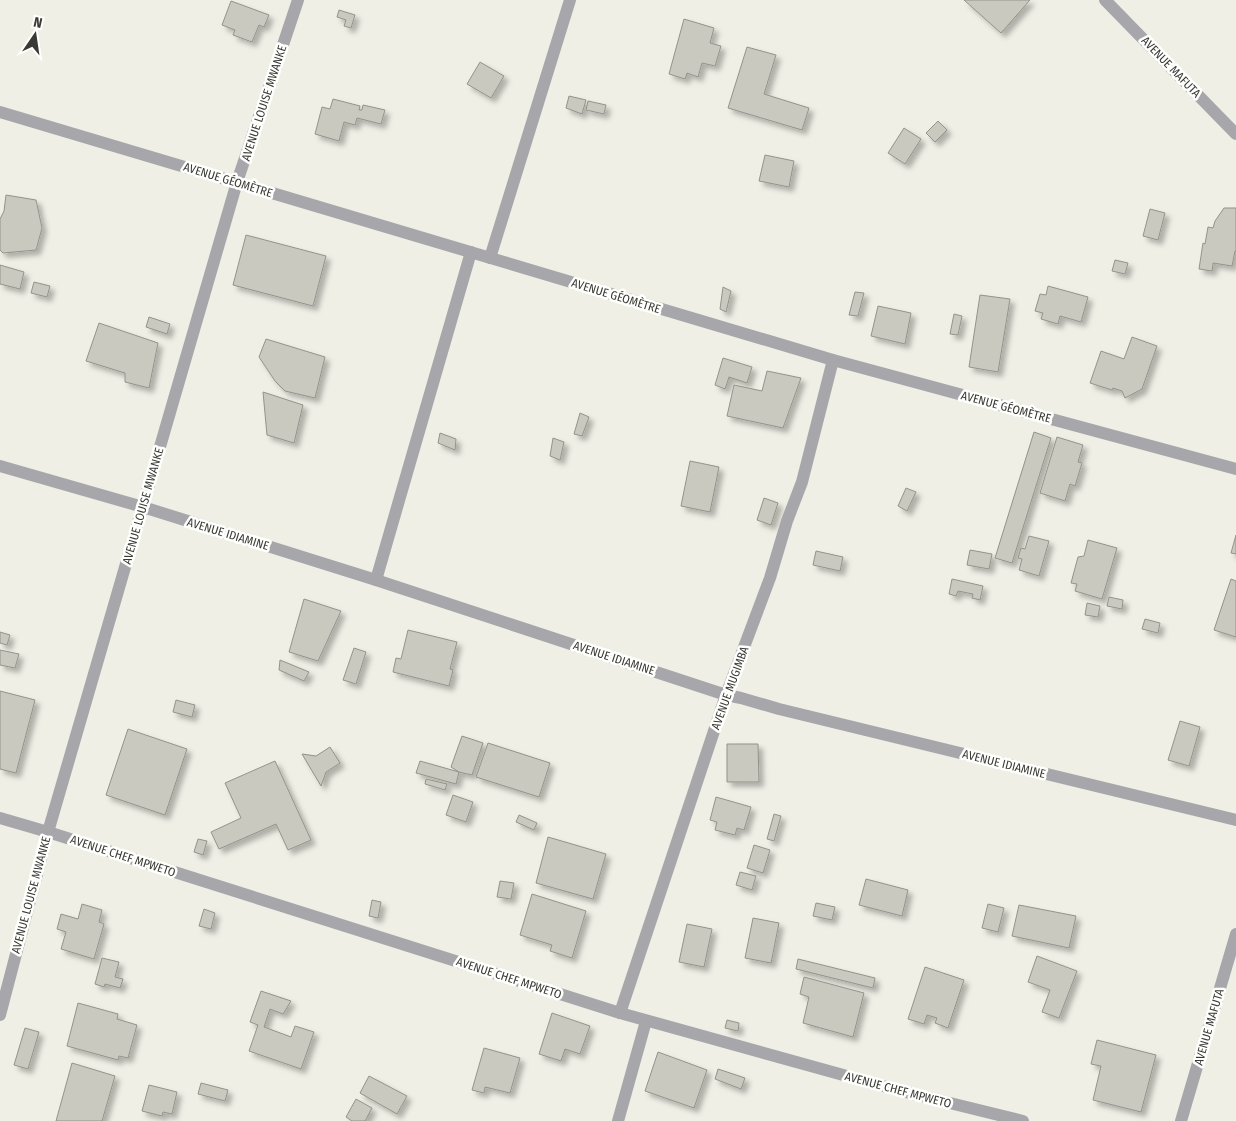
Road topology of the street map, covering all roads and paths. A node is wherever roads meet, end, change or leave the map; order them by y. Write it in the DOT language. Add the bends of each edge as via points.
graph roads {
  1 [pos="298,0"];
  2 [pos="570,0"];
  3 [pos="1105,0"];
  4 [pos="0,112"];
  5 [pos="1236,134"];
  6 [pos="237,182"];
  7 [pos="471,252"];
  8 [pos="490,258"];
  9 [pos="833,360"];
  10 [pos="0,466"];
  11 [pos="1236,468"];
  12 [pos="143,507"];
  13 [pos="376,580"];
  14 [pos="726,695"];
  15 [pos="0,818"];
  16 [pos="1236,820"];
  17 [pos="48,832"];
  18 [pos="1236,934"];
  19 [pos="620,1013"];
  20 [pos="0,1015"];
  21 [pos="646,1021"];
  22 [pos="618,1121"];
  23 [pos="1023,1121"];
  24 [pos="1181,1121"];
  1 -- 6 [label="street, AVENUE LOUISE MWANKE"];
  2 -- 8 [label="street"];
  3 -- 5 [label="street, AVENUE MAFUTA"];
  4 -- 6 [label="street, AVENUE GÉOMÈTRE"];
  6 -- 7 [label="street, AVENUE GÉOMÈTRE"];
  6 -- 12 [label="street, AVENUE LOUISE MWANKE"];
  7 -- 8 [label="street, AVENUE GÉOMÈTRE"];
  7 -- 13 [label="street"];
  8 -- 9 [label="street, AVENUE GÉOMÈTRE"];
  9 -- 11 [label="street, AVENUE GÉOMÈTRE"];
  9 -- 14 [label="street, AVENUE MUGIMBA" via="802,482"];
  10 -- 12 [label="street, AVENUE IDIAMINE"];
  12 -- 13 [label="street, AVENUE IDIAMINE"];
  12 -- 17 [label="street, AVENUE LOUISE MWANKE"];
  13 -- 14 [label="street, AVENUE IDIAMINE"];
  14 -- 16 [label="street, AVENUE IDIAMINE"];
  14 -- 19 [label="street, AVENUE MUGIMBA"];
  15 -- 17 [label="street, AVENUE CHEF MPWETO"];
  17 -- 19 [label="street, AVENUE CHEF MPWETO"];
  17 -- 20 [label="street, AVENUE LOUISE MWANKE"];
  18 -- 24 [label="street, AVENUE MAFUTA"];
  19 -- 21 [label="street, AVENUE CHEF MPWETO"];
  21 -- 22 [label="street"];
  21 -- 23 [label="street, AVENUE CHEF MPWETO"];
}
